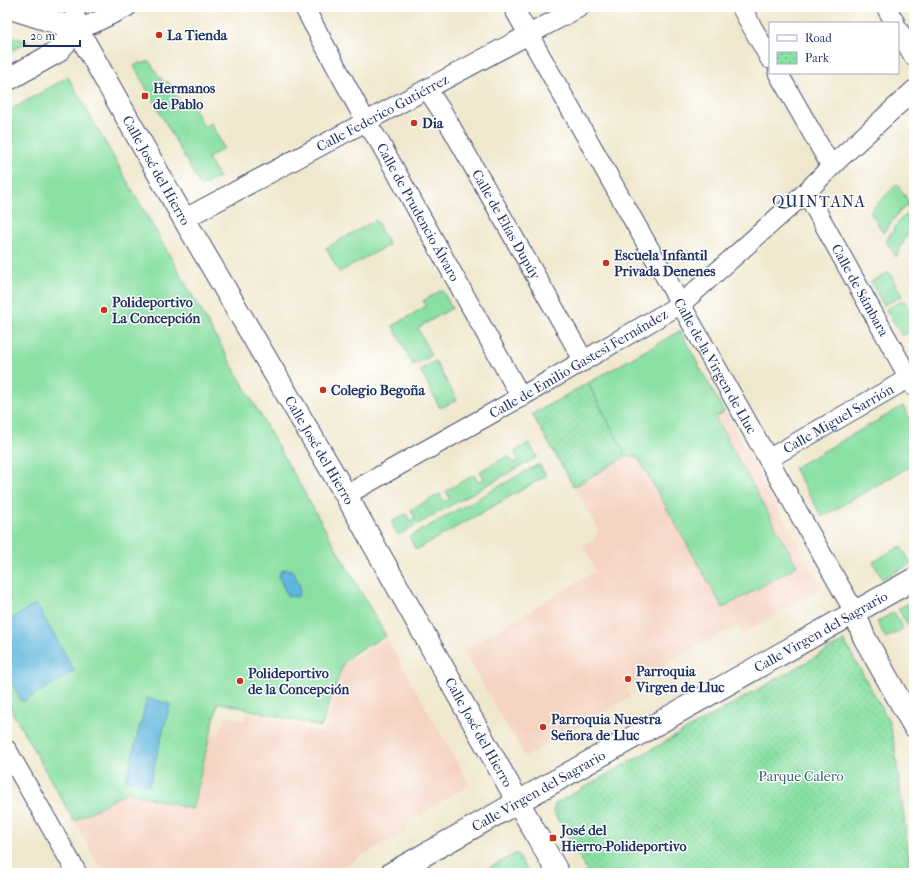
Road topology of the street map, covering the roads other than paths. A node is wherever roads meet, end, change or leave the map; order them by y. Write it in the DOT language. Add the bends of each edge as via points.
graph roads {
  1 [pos="7,7"];
  2 [pos="74,7"];
  3 [pos="127,7"];
  4 [pos="304,7"];
  5 [pos="513,7"];
  6 [pos="580,7"];
  7 [pos="741,7"];
  8 [pos="886,7"];
  9 [pos="894,22"];
  10 [pos="77,29"];
  11 [pos="899,31"];
  12 [pos="528,35"];
  13 [pos="769,57"];
  14 [pos="914,57"];
  15 [pos="779,74"];
  16 [pos="7,80"];
  17 [pos="427,89"];
  18 [pos="914,90"];
  19 [pos="366,122"];
  20 [pos="831,166"];
  21 [pos="806,192"];
  22 [pos="184,219"];
  23 [pos="681,304"];
  24 [pos="584,361"];
  25 [pos="912,383"];
  26 [pos="521,397"];
  27 [pos="768,459"];
  28 [pos="346,495"];
  29 [pos="914,579"];
  30 [pos="855,613"];
  31 [pos="914,726"];
  32 [pos="7,750"];
  33 [pos="519,803"];
  34 [pos="77,873"];
  35 [pos="392,873"];
  36 [pos="558,873"];
  1 -- 10 [label="street"];
  2 -- 10 [label="street"];
  3 -- 10 [label="street"];
  4 -- 19 [label="street, Calle de Prudencio Álvaro"];
  5 -- 12 [label="street, Calle de la Virgen de Lluc"];
  6 -- 12 [label="street, Calle Federico Gutiérrez"];
  7 -- 13 [label="street"];
  8 -- 9 [label="street"];
  10 -- 16 [label="street" via="57,52"];
  10 -- 22 [label="street, Calle José del Hierro"];
  11 -- 14 [label="street"];
  12 -- 17 [label="street, Calle Federico Gutiérrez"];
  12 -- 23 [label="street, Calle de la Virgen de Lluc"];
  15 -- 20 [label="street"];
  17 -- 19 [label="street, Calle Federico Gutiérrez"];
  17 -- 24 [label="street, Calle de Elías Dupúy"];
  18 -- 20 [label="street, Calle de Emilio Gastesi Fernández"];
  19 -- 22 [label="street, Calle Federico Gutiérrez"];
  19 -- 26 [label="street, Calle de Prudencio Álvaro"];
  20 -- 21 [label="street, Calle de Emilio Gastesi Fernández"];
  21 -- 23 [label="street, Calle de Emilio Gastesi Fernández"];
  21 -- 25 [label="street, Calle de Sámbara"];
  22 -- 28 [label="street, Calle José del Hierro"];
  23 -- 24 [label="street, Calle de Emilio Gastesi Fernández"];
  23 -- 27 [label="street, Calle de la Virgen de Lluc"];
  24 -- 26 [label="street, Calle de Emilio Gastesi Fernández"];
  25 -- 27 [label="street, Calle Miguel Sarrión"];
  26 -- 28 [label="street, Calle de Emilio Gastesi Fernández"];
  27 -- 30 [label="street, Calle de la Virgen de Lluc"];
  28 -- 33 [label="street, Calle José del Hierro"];
  29 -- 30 [label="street, Calle Virgen del Sagrario"];
  30 -- 31 [label="street, Calle de la Virgen de Lluc" via="864,637"];
  30 -- 33 [label="street, Calle Virgen del Sagrario"];
  32 -- 34 [label="street"];
  33 -- 35 [label="street, Calle Virgen del Sagrario"];
  33 -- 36 [label="street, Calle José del Hierro"];
}
